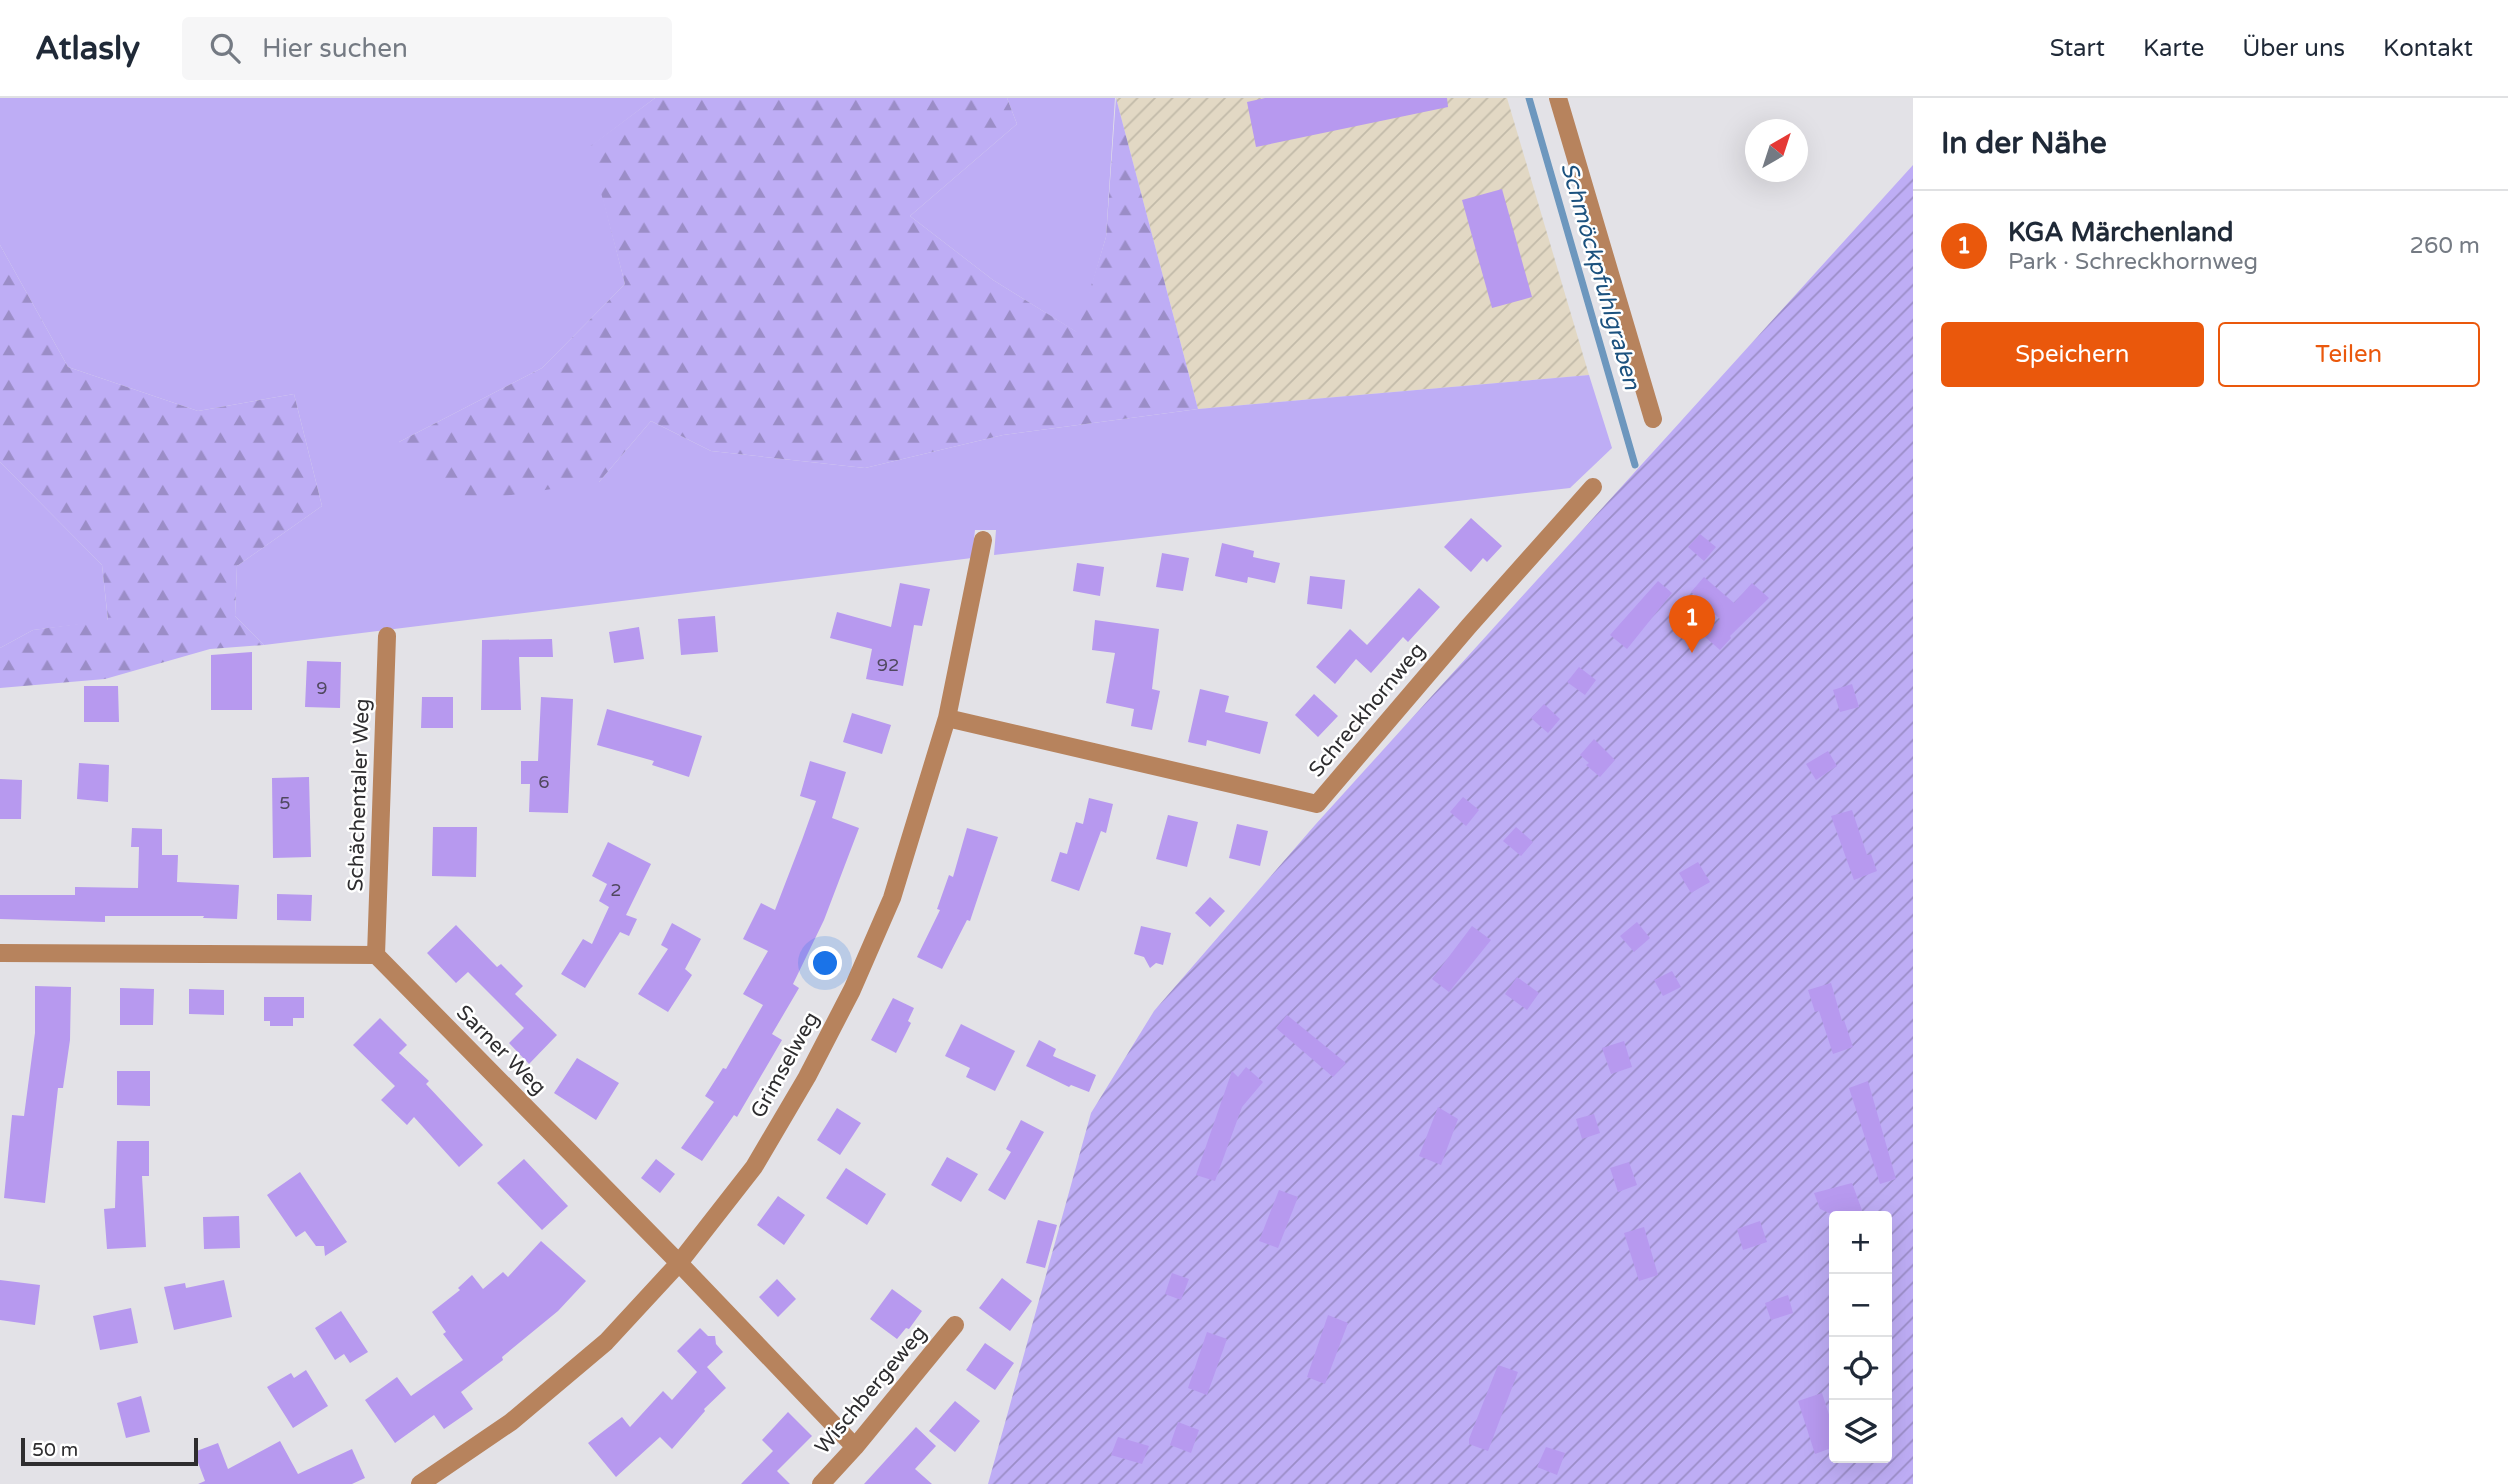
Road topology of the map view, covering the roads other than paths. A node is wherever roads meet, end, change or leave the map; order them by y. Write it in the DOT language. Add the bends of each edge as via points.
graph roads {
  1 [pos="1558,98"];
  2 [pos="1653,419"];
  3 [pos="1593,487"];
  4 [pos="983,540"];
  5 [pos="387,636"];
  6 [pos="947,718"];
  7 [pos="0,953"];
  8 [pos="376,955"];
  9 [pos="679,1263"];
  10 [pos="955,1325"];
  11 [pos="855,1447"];
  12 [pos="420,1484"];
  13 [pos="821,1484"];
  1 -- 2 [label="street"];
  3 -- 6 [label="street, Schreckhornweg" via="1317,804"];
  4 -- 6 [label="street, Grimselweg"];
  5 -- 8 [label="street, Schächentaler Weg"];
  6 -- 9 [label="street, Grimselweg" via="892,898 852,990 754,1167"];
  7 -- 8 [label="street"];
  8 -- 9 [label="street, Sarner Weg"];
  9 -- 11 [label="street, Sarner Weg"];
  9 -- 12 [label="street, Grimselweg" via="607,1342 511,1422"];
  10 -- 11 [label="street, Wischbergeweg"];
  11 -- 13 [label="street, Wischbergeweg"];
}
